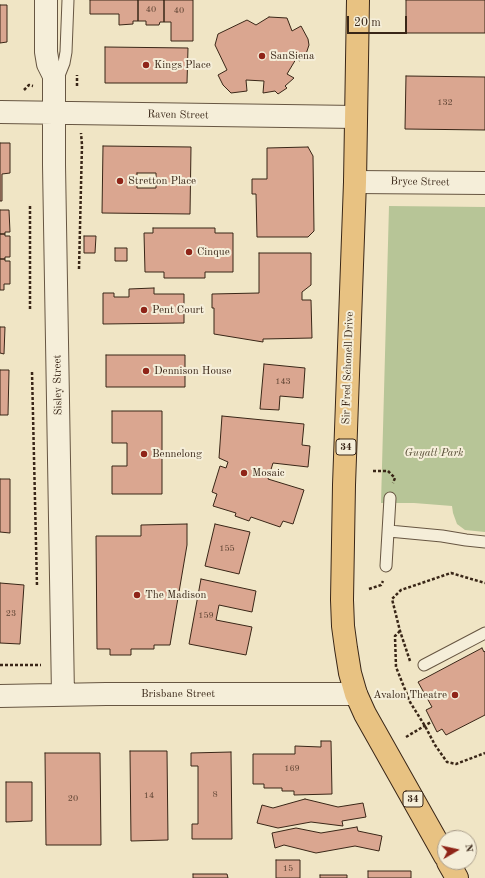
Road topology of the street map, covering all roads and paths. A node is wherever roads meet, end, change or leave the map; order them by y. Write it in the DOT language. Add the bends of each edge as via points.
graph roads {
  1 [pos="46,0"];
  2 [pos="68,0"];
  3 [pos="358,0"];
  4 [pos="54,76"];
  5 [pos="0,112"];
  6 [pos="54,113"];
  7 [pos="356,117"];
  8 [pos="80,130"];
  9 [pos="355,182"];
  10 [pos="485,183"];
  11 [pos="30,206"];
  12 [pos="79,268"];
  13 [pos="30,311"];
  14 [pos="32,372"];
  15 [pos="373,471"];
  16 [pos="390,498"];
  17 [pos="389,532"];
  18 [pos="485,542"];
  19 [pos="386,566"];
  20 [pos="485,583"];
  21 [pos="37,586"];
  22 [pos="400,631"];
  23 [pos="483,634"];
  24 [pos="411,664"];
  25 [pos="0,665"];
  26 [pos="38,665"];
  27 [pos="424,665"];
  28 [pos="356,694"];
  29 [pos="63,695"];
  30 [pos="0,696"];
  31 [pos="432,722"];
  32 [pos="425,726"];
  33 [pos="406,737"];
  34 [pos="485,753"];
  35 [pos="437,842"];
  1 -- 4 [label="street, Sisley Street" via="46,52"];
  2 -- 4 [label="lane" via="64,63 60,73"];
  3 -- 7 [label="main road, Sir Fred Schonell Drive / 34"];
  4 -- 6 [label="street, Sisley Street"];
  5 -- 6 [label="street, Raven Street"];
  6 -- 7 [label="street, Raven Street"];
  6 -- 29 [label="street, Sisley Street"];
  7 -- 9 [label="main road, Sir Fred Schonell Drive / 34"];
  8 -- 12 [label="path" via="82,145"];
  9 -- 10 [label="street, Bryce Street"];
  9 -- 28 [label="main road, Sir Fred Schonell Drive / 34" via="342,600 346,648"];
  11 -- 13 [label="path"];
  14 -- 21 [label="path"];
  15 -- 16 [label="path" via="388,471 394,478"];
  16 -- 17 [label="lane"];
  17 -- 18 [label="lane"];
  17 -- 19 [label="lane"];
  20 -- 22 [label="path" via="451,572 400,590 392,599"];
  22 -- 24 [label="path"];
  22 -- 32 [label="path" via="395,636 396,668 410,702"];
  23 -- 27 [label="lane"];
  25 -- 26 [label="path"];
  28 -- 29 [label="street, Brisbane Street"];
  28 -- 35 [label="main road, Sir Fred Schonell Drive / 34"];
  29 -- 30 [label="street, Brisbane Street"];
  31 -- 32 [label="path"];
  32 -- 33 [label="path"];
  32 -- 34 [label="path" via="447,762 456,764"];
}
